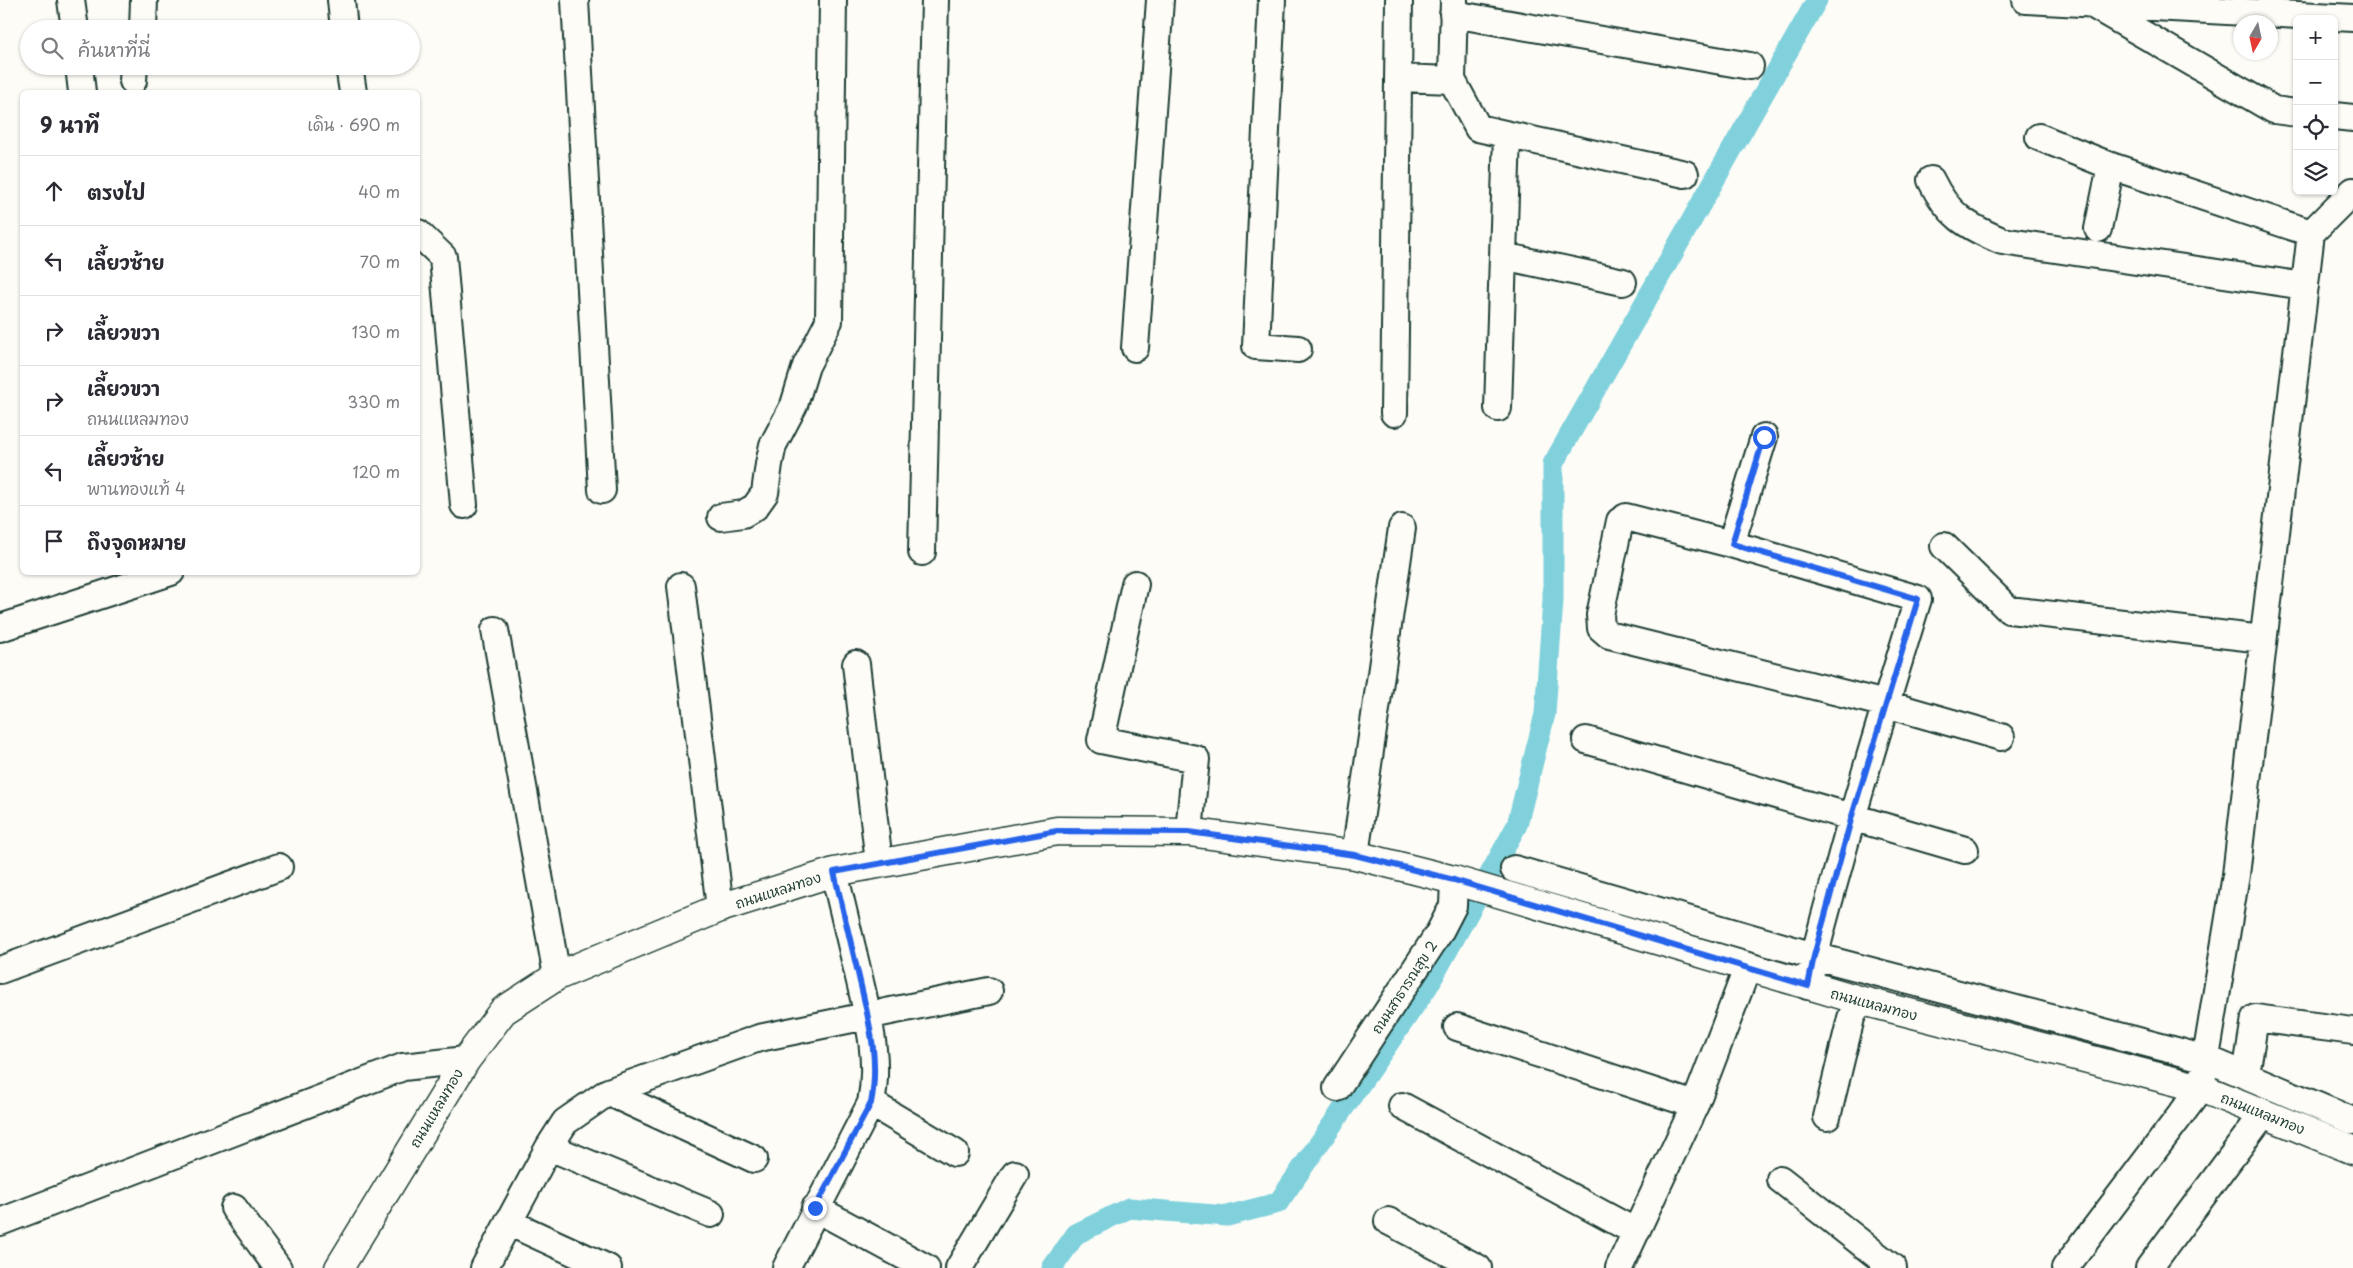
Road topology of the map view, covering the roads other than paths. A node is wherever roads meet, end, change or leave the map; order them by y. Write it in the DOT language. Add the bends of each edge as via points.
graph roads {
  1 [pos="71,0"];
  2 [pos="144,0"];
  3 [pos="340,0"];
  4 [pos="575,0"];
  5 [pos="833,0"];
  6 [pos="935,0"];
  7 [pos="1160,0"];
  8 [pos="1272,0"];
  9 [pos="1399,0"];
  10 [pos="2026,0"];
  11 [pos="2090,3"];
  12 [pos="2210,4"];
  13 [pos="1454,7"];
  14 [pos="2353,18"];
  15 [pos="74,20"];
  16 [pos="143,20"];
  17 [pos="343,20"];
  18 [pos="1750,66"];
  19 [pos="80,75"];
  20 [pos="350,75"];
  21 [pos="1399,78"];
  22 [pos="1452,80"];
  23 [pos="82,90"];
  24 [pos="353,90"];
  25 [pos="2293,112"];
  26 [pos="2338,116"];
  27 [pos="2353,118"];
  28 [pos="1507,135"];
  29 [pos="2039,137"];
  30 [pos="2112,166"];
  31 [pos="1685,174"];
  32 [pos="1931,180"];
  33 [pos="2353,191"];
  34 [pos="2098,229"];
  35 [pos="2311,233"];
  36 [pos="420,236"];
  37 [pos="1503,256"];
  38 [pos="1624,282"];
  39 [pos="2305,286"];
  40 [pos="1134,348"];
  41 [pos="1298,349"];
  42 [pos="1498,408"];
  43 [pos="1394,413"];
  44 [pos="1764,437"];
  45 [pos="602,490"];
  46 [pos="464,504"];
  47 [pos="721,518"];
  48 [pos="1402,528"];
  49 [pos="1732,544"];
  50 [pos="1944,546"];
  51 [pos="922,552"];
  52 [pos="162,575"];
  53 [pos="1135,584"];
  54 [pos="681,586"];
  55 [pos="0,628"];
  56 [pos="495,630"];
  57 [pos="2264,639"];
  58 [pos="856,664"];
  59 [pos="1886,704"];
  60 [pos="2001,737"];
  61 [pos="1586,740"];
  62 [pos="1852,816"];
  63 [pos="1189,832"];
  64 [pos="1965,850"];
  65 [pos="1355,855"];
  66 [pos="879,863"];
  67 [pos="279,867"];
  68 [pos="1514,869"];
  69 [pos="834,872"];
  70 [pos="1463,882"];
  71 [pos="720,908"];
  72 [pos="1814,956"];
  73 [pos="1747,969"];
  74 [pos="0,970"];
  75 [pos="557,976"];
  76 [pos="1808,986"];
  77 [pos="989,991"];
  78 [pos="1859,1000"];
  79 [pos="868,1015"];
  80 [pos="1457,1027"];
  81 [pos="2353,1031"];
  82 [pos="2207,1059"];
  83 [pos="466,1060"];
  84 [pos="2246,1075"];
  85 [pos="1337,1088"];
  86 [pos="2201,1088"];
  87 [pos="608,1092"];
  88 [pos="871,1103"];
  89 [pos="1695,1105"];
  90 [pos="1402,1106"];
  91 [pos="2264,1113"];
  92 [pos="1827,1117"];
  93 [pos="2353,1121"];
  94 [pos="549,1147"];
  95 [pos="2353,1150"];
  96 [pos="955,1153"];
  97 [pos="754,1159"];
  98 [pos="1015,1174"];
  99 [pos="1780,1179"];
  100 [pos="234,1208"];
  101 [pos="815,1208"];
  102 [pos="711,1214"];
  103 [pos="1388,1221"];
  104 [pos="0,1222"];
  105 [pos="508,1222"];
  106 [pos="1636,1232"];
  107 [pos="341,1267"];
  108 [pos="278,1268"];
  109 [pos="484,1268"];
  110 [pos="608,1268"];
  111 [pos="786,1268"];
  112 [pos="926,1268"];
  113 [pos="959,1268"];
  114 [pos="1478,1268"];
  115 [pos="1619,1268"];
  116 [pos="1893,1268"];
  117 [pos="2066,1268"];
  118 [pos="2149,1268"];
  1 -- 15 [label="street"];
  2 -- 16 [label="street"];
  3 -- 17 [label="street"];
  4 -- 45 [label="street"];
  5 -- 47 [label="street" via="829,321 806,366 794,405 774,446 768,464 765,493 755,507 743,514"];
  6 -- 51 [label="street"];
  7 -- 40 [label="street"];
  8 -- 41 [label="street" via="1256,346"];
  9 -- 21 [label="street"];
  10 -- 11 [label="street"];
  11 -- 12 [label="street"];
  11 -- 25 [label="street" via="2274,110"];
  12 -- 14 [label="street"];
  13 -- 18 [label="street"];
  13 -- 22 [label="street"];
  19 -- 23 [label="street"];
  20 -- 24 [label="street"];
  21 -- 22 [label="street"];
  21 -- 43 [label="street"];
  22 -- 28 [label="street" via="1478,128"];
  26 -- 27 [label="street"];
  28 -- 31 [label="street"];
  28 -- 37 [label="street"];
  29 -- 30 [label="street"];
  30 -- 34 [label="street"];
  30 -- 35 [label="street"];
  32 -- 39 [label="street" via="1942,201 1962,220 1980,232 2002,240"];
  33 -- 35 [label="street"];
  35 -- 39 [label="street"];
  36 -- 46 [label="street" via="443,257"];
  37 -- 38 [label="street"];
  37 -- 42 [label="street"];
  39 -- 57 [label="street"];
  44 -- 49 [label="street"];
  48 -- 65 [label="street"];
  49 -- 59 [label="street" via="1918,599"];
  49 -- 59 [label="street" via="1626,517 1620,521 1600,615 1601,628 1609,635"];
  50 -- 57 [label="street" via="2009,610"];
  52 -- 55 [label="street"];
  53 -- 63 [label="street" via="1101,740 1196,759"];
  54 -- 71 [label="street"];
  56 -- 75 [label="street"];
  57 -- 82 [label="street" via="2236,875"];
  58 -- 66 [label="street"];
  59 -- 60 [label="street"];
  59 -- 62 [label="street"];
  61 -- 62 [label="street"];
  62 -- 64 [label="street"];
  62 -- 72 [label="street"];
  63 -- 65 [label="main road, ถนนแหลมทอง"];
  63 -- 66 [label="main road, ถนนแหลมทอง" via="1057,831"];
  65 -- 70 [label="main road, ถนนแหลมทอง"];
  66 -- 69 [label="main road, ถนนแหลมทอง"];
  67 -- 74 [label="street"];
  68 -- 72 [label="street"];
  69 -- 71 [label="main road, ถนนแหลมทอง"];
  69 -- 79 [label="street"];
  70 -- 73 [label="main road, ถนนแหลมทอง"];
  70 -- 85 [label="street, ถนนสาธารณสุข 2" via="1439,933"];
  71 -- 75 [label="main road, ถนนแหลมทอง"];
  72 -- 76 [label="street"];
  72 -- 82 [label="street"];
  73 -- 76 [label="main road, ถนนแหลมทอง"];
  73 -- 89 [label="street"];
  75 -- 83 [label="main road, ถนนแหลมทอง" via="503,1011"];
  76 -- 78 [label="main road, ถนนแหลมทอง"];
  77 -- 79 [label="street"];
  78 -- 86 [label="main road, ถนนแหลมทอง"];
  78 -- 92 [label="street" via="1851,1018"];
  79 -- 87 [label="street" via="759,1038"];
  79 -- 88 [label="street" via="875,1060"];
  80 -- 89 [label="street"];
  81 -- 84 [label="street" via="2255,1018"];
  82 -- 84 [label="street"];
  82 -- 86 [label="street"];
  83 -- 104 [label="street" via="403,1067"];
  83 -- 107 [label="main road, ถนนแหลมทอง"];
  84 -- 93 [label="street"];
  86 -- 91 [label="main road, ถนนแหลมทอง"];
  86 -- 117 [label="street"];
  87 -- 94 [label="street" via="565,1122"];
  87 -- 97 [label="street"];
  88 -- 96 [label="street"];
  88 -- 101 [label="street"];
  89 -- 106 [label="street"];
  90 -- 106 [label="street"];
  91 -- 95 [label="main road, ถนนแหลมทอง"];
  91 -- 118 [label="street"];
  94 -- 102 [label="street"];
  94 -- 105 [label="street"];
  98 -- 113 [label="street"];
  99 -- 116 [label="street"];
  100 -- 108 [label="street"];
  101 -- 111 [label="street"];
  101 -- 112 [label="street"];
  103 -- 114 [label="street"];
  105 -- 109 [label="street"];
  105 -- 110 [label="street"];
  106 -- 115 [label="street"];
}
